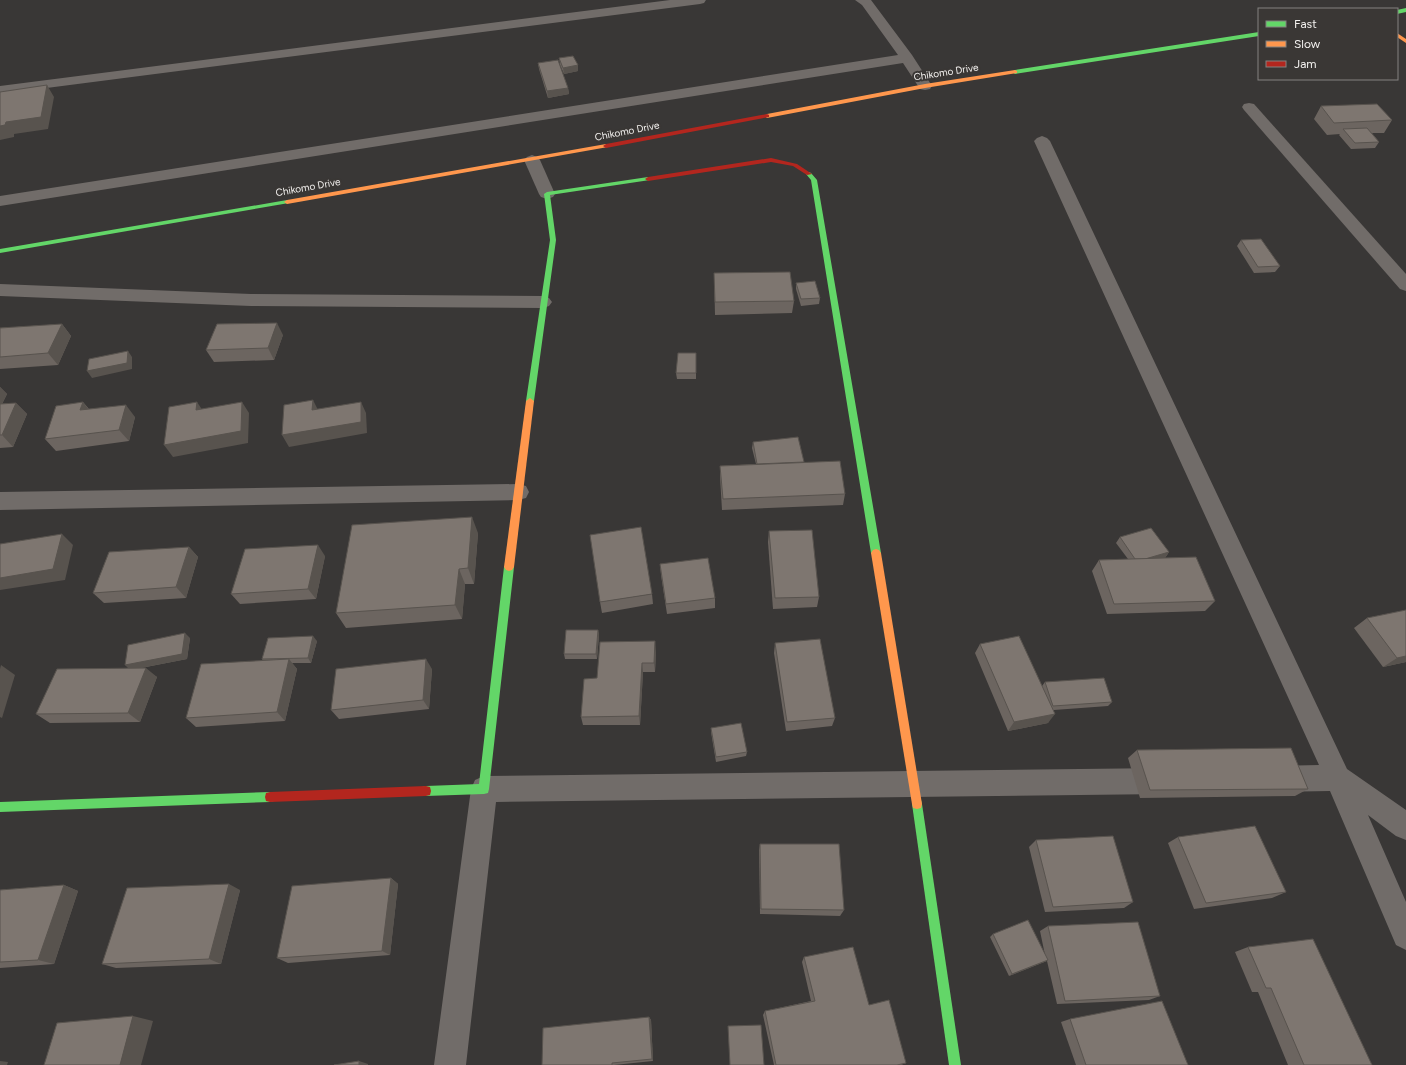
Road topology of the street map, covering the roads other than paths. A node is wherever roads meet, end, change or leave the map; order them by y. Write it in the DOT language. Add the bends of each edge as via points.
graph roads {
  1 [pos="700,0"];
  2 [pos="861,0"];
  3 [pos="1258,34"];
  4 [pos="1398,35"];
  5 [pos="1406,41"];
  6 [pos="907,58"];
  7 [pos="925,86"];
  8 [pos="0,90"];
  9 [pos="1249,107"];
  10 [pos="1042,141"];
  11 [pos="532,160"];
  12 [pos="547,194"];
  13 [pos="0,201"];
  14 [pos="0,251"];
  15 [pos="1406,285"];
  16 [pos="0,290"];
  17 [pos="543,302"];
  18 [pos="518,492"];
  19 [pos="0,501"];
  20 [pos="1338,778"];
  21 [pos="1250,779"];
  22 [pos="1186,780"];
  23 [pos="914,785"];
  24 [pos="484,789"];
  25 [pos="0,808"];
  26 [pos="1406,826"];
  27 [pos="1406,934"];
  28 [pos="450,1065"];
  29 [pos="955,1065"];
  1 -- 8 [label="street"];
  2 -- 6 [label="street" via="866,2"];
  3 -- 7 [label="street, Chikomo Drive"];
  4 -- 5 [label="street"];
  6 -- 7 [label="street"];
  6 -- 13 [label="street"];
  7 -- 11 [label="street, Chikomo Drive"];
  9 -- 15 [label="street"];
  10 -- 20 [label="street"];
  11 -- 12 [label="street"];
  11 -- 14 [label="street, Chikomo Drive"];
  12 -- 17 [label="street" via="553,240"];
  12 -- 23 [label="street" via="771,160 785,162 808,171 814,180"];
  16 -- 17 [label="street" via="251,300"];
  17 -- 18 [label="street"];
  18 -- 19 [label="street"];
  18 -- 24 [label="street"];
  20 -- 21 [label="street"];
  20 -- 26 [label="street"];
  20 -- 27 [label="street"];
  22 -- 23 [label="street"];
  23 -- 24 [label="street"];
  23 -- 29 [label="street"];
  24 -- 25 [label="street"];
  24 -- 28 [label="street"];
}
